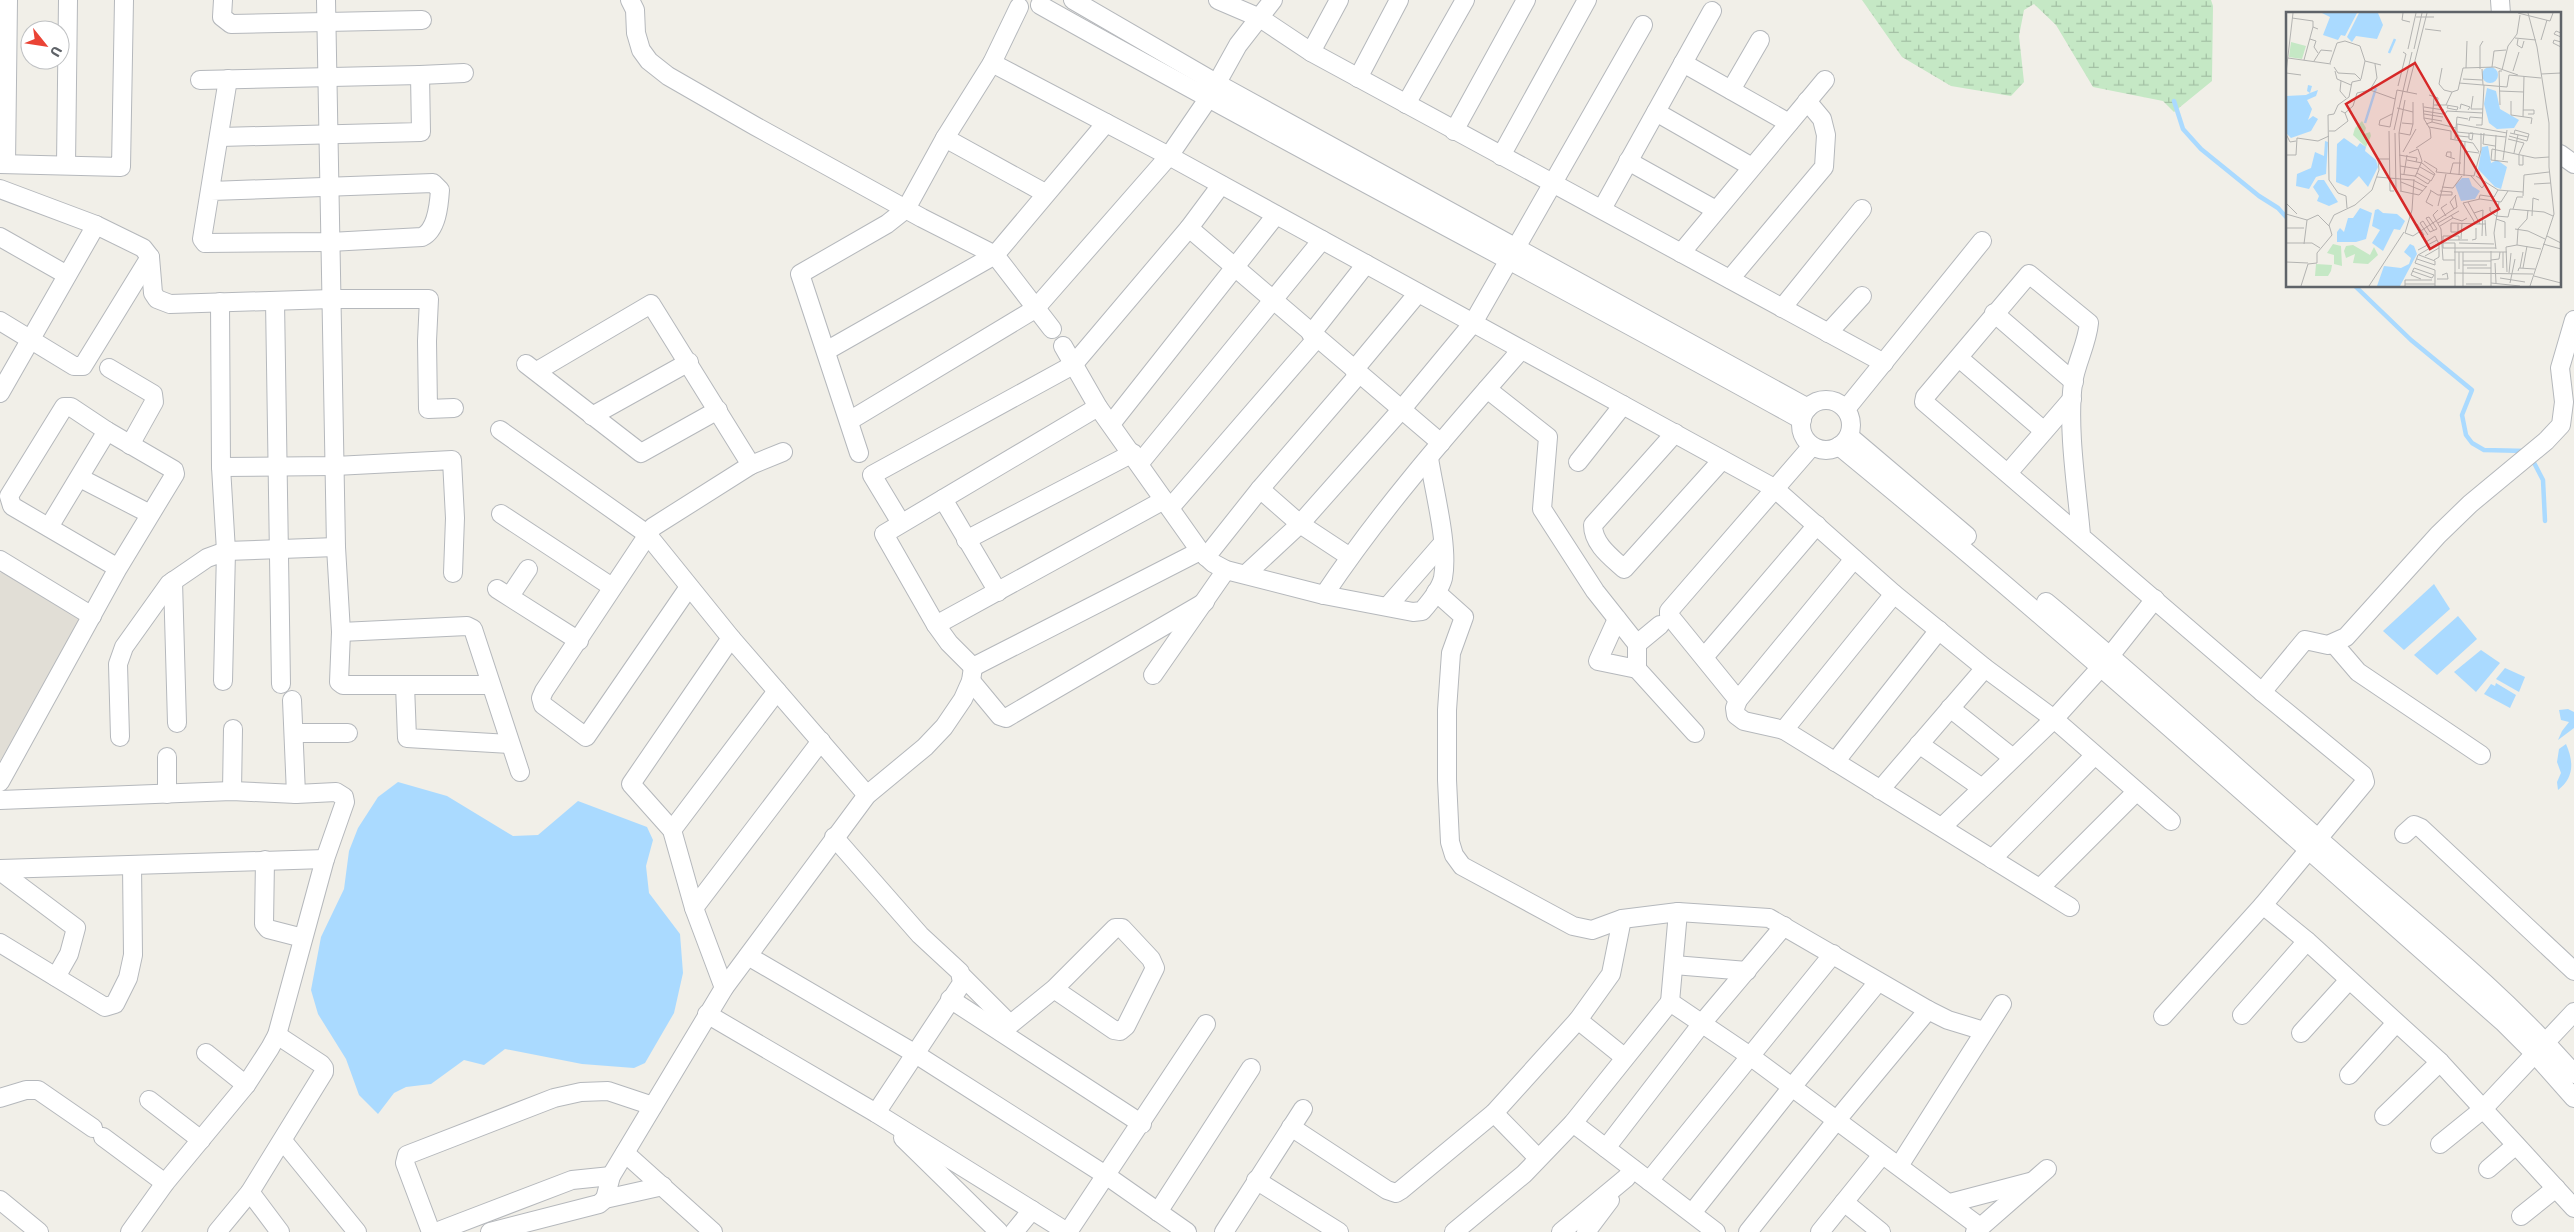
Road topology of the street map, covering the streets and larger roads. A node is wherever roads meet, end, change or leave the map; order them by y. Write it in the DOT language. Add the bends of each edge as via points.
graph roads {
  1 [pos="8,0"];
  2 [pos="68,0"];
  3 [pos="124,0"];
  4 [pos="223,0"];
  5 [pos="326,0"];
  6 [pos="630,0"];
  7 [pos="1073,0"];
  8 [pos="1218,0"];
  9 [pos="1273,0"];
  10 [pos="1339,0"];
  11 [pos="1399,0"];
  12 [pos="1465,0"];
  13 [pos="1526,0"];
  14 [pos="1587,0"];
  15 [pos="1043,2"];
  16 [pos="1014,4"];
  17 [pos="1712,11"];
  18 [pos="1260,18"];
  19 [pos="422,20"];
  20 [pos="327,21"];
  21 [pos="1643,25"];
  22 [pos="1760,40"];
  23 [pos="1311,52"];
  24 [pos="992,63"];
  25 [pos="1683,63"];
  26 [pos="464,73"];
  27 [pos="420,74"];
  28 [pos="328,77"];
  29 [pos="1358,78"];
  30 [pos="228,79"];
  31 [pos="200,80"];
  32 [pos="1825,80"];
  33 [pos="1216,83"];
  34 [pos="1731,90"];
  35 [pos="1208,99"];
  36 [pos="1807,101"];
  37 [pos="1406,104"];
  38 [pos="1656,112"];
  39 [pos="1789,122"];
  40 [pos="1106,123"];
  41 [pos="1454,131"];
  42 [pos="329,135"];
  43 [pos="220,137"];
  44 [pos="945,138"];
  45 [pos="2562,155"];
  46 [pos="1169,156"];
  47 [pos="1501,156"];
  48 [pos="1628,161"];
  49 [pos="3,164"];
  50 [pos="2574,164"];
  51 [pos="66,165"];
  52 [pos="1752,167"];
  53 [pos="1553,183"];
  54 [pos="1221,185"];
  55 [pos="329,186"];
  56 [pos="0,189"];
  57 [pos="211,192"];
  58 [pos="1045,193"];
  59 [pos="906,209"];
  60 [pos="1862,209"];
  61 [pos="1602,210"];
  62 [pos="1716,210"];
  63 [pos="1276,215"];
  64 [pos="96,225"];
  65 [pos="1189,228"];
  66 [pos="0,237"];
  67 [pos="1322,240"];
  68 [pos="1982,241"];
  69 [pos="330,242"];
  70 [pos="1681,253"];
  71 [pos="1513,254"];
  72 [pos="995,255"];
  73 [pos="150,257"];
  74 [pos="1366,264"];
  75 [pos="1234,267"];
  76 [pos="67,275"];
  77 [pos="1730,279"];
  78 [pos="1418,293"];
  79 [pos="1862,296"];
  80 [pos="332,299"];
  81 [pos="1273,300"];
  82 [pos="220,302"];
  83 [pos="275,302"];
  84 [pos="1782,308"];
  85 [pos="1036,309"];
  86 [pos="1994,312"];
  87 [pos="2574,320"];
  88 [pos="0,321"];
  89 [pos="1473,323"];
  90 [pos="1052,329"];
  91 [pos="1828,333"];
  92 [pos="1314,336"];
  93 [pos="30,340"];
  94 [pos="1063,346"];
  95 [pos="1521,350"];
  96 [pos="826,351"];
  97 [pos="1959,358"];
  98 [pos="689,362"];
  99 [pos="1884,363"];
  100 [pos="1073,365"];
  101 [pos="109,368"];
  102 [pos="1356,372"];
  103 [pos="2574,387"];
  104 [pos="1487,389"];
  105 [pos="2073,391"];
  106 [pos="0,393"];
  107 [pos="2564,402"];
  108 [pos="1623,405"];
  109 [pos="1098,407"];
  110 [pos="454,408"];
  111 [pos="1846,408"];
  112 [pos="718,410"];
  113 [pos="1401,410"];
  114 [pos="1805,414"];
  115 [pos="592,416"];
  116 [pos="849,421"];
  117 [pos="1111,424"];
  118 [pos="2567,428"];
  119 [pos="500,430"];
  120 [pos="2043,430"];
  121 [pos="107,431"];
  122 [pos="1675,434"];
  123 [pos="1844,441"];
  124 [pos="1441,443"];
  125 [pos="130,445"];
  126 [pos="1812,446"];
  127 [pos="783,452"];
  128 [pos="859,453"];
  129 [pos="1136,458"];
  130 [pos="1429,458"];
  131 [pos="1722,460"];
  132 [pos="1578,462"];
  133 [pos="751,465"];
  134 [pos="335,466"];
  135 [pos="221,467"];
  136 [pos="278,467"];
  137 [pos="2008,473"];
  138 [pos="80,478"];
  139 [pos="1774,488"];
  140 [pos="1260,489"];
  141 [pos="942,499"];
  142 [pos="1167,504"];
  143 [pos="150,514"];
  144 [pos="500,514"];
  145 [pos="901,523"];
  146 [pos="1300,524"];
  147 [pos="1817,525"];
  148 [pos="49,527"];
  149 [pos="647,534"];
  150 [pos="2080,534"];
  151 [pos="966,540"];
  152 [pos="1442,544"];
  153 [pos="336,547"];
  154 [pos="278,548"];
  155 [pos="226,551"];
  156 [pos="1203,554"];
  157 [pos="1350,557"];
  158 [pos="1854,559"];
  159 [pos="0,560"];
  160 [pos="118,568"];
  161 [pos="528,569"];
  162 [pos="1226,570"];
  163 [pos="453,573"];
  164 [pos="1246,574"];
  165 [pos="173,581"];
  166 [pos="612,587"];
  167 [pos="689,587"];
  168 [pos="998,592"];
  169 [pos="1436,592"];
  170 [pos="1894,594"];
  171 [pos="1324,595"];
  172 [pos="2156,599"];
  173 [pos="1205,602"];
  174 [pos="1388,606"];
  175 [pos="92,616"];
  176 [pos="1617,619"];
  177 [pos="936,625"];
  178 [pos="1660,625"];
  179 [pos="1939,630"];
  180 [pos="341,632"];
  181 [pos="731,638"];
  182 [pos="579,641"];
  183 [pos="1637,644"];
  184 [pos="2334,644"];
  185 [pos="1705,656"];
  186 [pos="2106,661"];
  187 [pos="1984,668"];
  188 [pos="1637,670"];
  189 [pos="972,674"];
  190 [pos="1153,675"];
  191 [pos="222,681"];
  192 [pos="281,684"];
  193 [pos="405,685"];
  194 [pos="490,685"];
  195 [pos="777,691"];
  196 [pos="2262,692"];
  197 [pos="292,700"];
  198 [pos="1738,700"];
  199 [pos="1950,708"];
  200 [pos="2054,719"];
  201 [pos="177,722"];
  202 [pos="232,729"];
  203 [pos="1784,730"];
  204 [pos="294,733"];
  205 [pos="348,733"];
  206 [pos="1695,733"];
  207 [pos="120,737"];
  208 [pos="821,742"];
  209 [pos="510,744"];
  210 [pos="1919,744"];
  211 [pos="2094,756"];
  212 [pos="2481,756"];
  213 [pos="167,757"];
  214 [pos="2013,758"];
  215 [pos="1835,762"];
  216 [pos="520,772"];
  217 [pos="0,782"];
  218 [pos="1982,788"];
  219 [pos="1880,790"];
  220 [pos="232,791"];
  221 [pos="2136,792"];
  222 [pos="167,794"];
  223 [pos="296,794"];
  224 [pos="867,795"];
  225 [pos="0,800"];
  226 [pos="2171,821"];
  227 [pos="1942,827"];
  228 [pos="672,830"];
  229 [pos="2404,834"];
  230 [pos="834,837"];
  231 [pos="2312,844"];
  232 [pos="325,859"];
  233 [pos="1992,859"];
  234 [pos="265,860"];
  235 [pos="132,865"];
  236 [pos="0,870"];
  237 [pos="2040,888"];
  238 [pos="2263,905"];
  239 [pos="2070,907"];
  240 [pos="694,908"];
  241 [pos="1678,912"];
  242 [pos="1622,919"];
  243 [pos="1784,926"];
  244 [pos="303,938"];
  245 [pos="2307,941"];
  246 [pos="0,943"];
  247 [pos="1833,954"];
  248 [pos="748,956"];
  249 [pos="1674,965"];
  250 [pos="1747,971"];
  251 [pos="2574,971"];
  252 [pos="56,977"];
  253 [pos="963,977"];
  254 [pos="2349,980"];
  255 [pos="1878,982"];
  256 [pos="724,988"];
  257 [pos="1054,989"];
  258 [pos="950,999"];
  259 [pos="1670,1002"];
  260 [pos="2002,1004"];
  261 [pos="1928,1010"];
  262 [pos="2574,1012"];
  263 [pos="707,1014"];
  264 [pos="2242,1015"];
  265 [pos="2164,1016"];
  266 [pos="1578,1020"];
  267 [pos="1703,1022"];
  268 [pos="2396,1023"];
  269 [pos="1206,1024"];
  270 [pos="1006,1028"];
  271 [pos="1984,1032"];
  272 [pos="2301,1033"];
  273 [pos="276,1035"];
  274 [pos="2541,1048"];
  275 [pos="206,1053"];
  276 [pos="914,1054"];
  277 [pos="1750,1056"];
  278 [pos="1624,1057"];
  279 [pos="2440,1062"];
  280 [pos="1251,1068"];
  281 [pos="2574,1074"];
  282 [pos="2349,1075"];
  283 [pos="246,1085"];
  284 [pos="1792,1087"];
  285 [pos="0,1098"];
  286 [pos="2574,1098"];
  287 [pos="149,1100"];
  288 [pos="653,1106"];
  289 [pos="1304,1109"];
  290 [pos="2482,1110"];
  291 [pos="876,1113"];
  292 [pos="1494,1113"];
  293 [pos="2384,1116"];
  294 [pos="1836,1121"];
  295 [pos="1573,1123"];
  296 [pos="1142,1124"];
  297 [pos="1291,1127"];
  298 [pos="902,1129"];
  299 [pos="201,1140"];
  300 [pos="283,1141"];
  301 [pos="2440,1144"];
  302 [pos="2516,1145"];
  303 [pos="1606,1148"];
  304 [pos="625,1153"];
  305 [pos="1882,1154"];
  306 [pos="1538,1158"];
  307 [pos="1899,1166"];
  308 [pos="2488,1169"];
  309 [pos="1630,1174"];
  310 [pos="611,1176"];
  311 [pos="1107,1176"];
  312 [pos="1256,1180"];
  313 [pos="1649,1181"];
  314 [pos="165,1183"];
  315 [pos="663,1186"];
  316 [pos="2556,1188"];
  317 [pos="250,1192"];
  318 [pos="605,1199"];
  319 [pos="0,1200"];
  320 [pos="1844,1202"];
  321 [pos="1950,1203"];
  322 [pos="2574,1208"];
  323 [pos="1032,1210"];
  324 [pos="1158,1212"];
  325 [pos="1692,1214"];
  326 [pos="2521,1216"];
  327 [pos="1978,1230"];
  328 [pos="1457,1231"];
  329 [pos="39,1232"];
  330 [pos="130,1232"];
  331 [pos="217,1232"];
  332 [pos="280,1232"];
  333 [pos="357,1232"];
  334 [pos="431,1232"];
  335 [pos="436,1232"];
  336 [pos="490,1232"];
  337 [pos="713,1232"];
  338 [pos="999,1232"];
  339 [pos="1014,1232"];
  340 [pos="1068,1232"];
  341 [pos="1187,1232"];
  342 [pos="1224,1232"];
  343 [pos="1339,1232"];
  344 [pos="1561,1232"];
  345 [pos="1586,1232"];
  346 [pos="1716,1232"];
  347 [pos="1748,1232"];
  348 [pos="1820,1232"];
  349 [pos="1881,1232"];
  1 -- 49 [label="street"];
  2 -- 51 [label="street"];
  3 -- 51 [label="street" via="121,167"];
  4 -- 20 [label="street" via="222,16 231,24"];
  5 -- 20 [label="street"];
  6 -- 59 [label="street" via="641,50 668,76"];
  7 -- 33 [label="street"];
  8 -- 18 [label="street"];
  9 -- 18 [label="street"];
  10 -- 23 [label="street"];
  11 -- 29 [label="street"];
  12 -- 37 [label="street"];
  13 -- 41 [label="street"];
  14 -- 47 [label="street"];
  15 -- 16 [label="street" via="1026,8"];
  15 -- 35 [label="street"];
  16 -- 24 [label="street"];
  17 -- 25 [label="street"];
  18 -- 23 [label="street"];
  18 -- 33 [label="street" via="1241,40"];
  19 -- 20 [label="street"];
  20 -- 28 [label="street"];
  21 -- 53 [label="street"];
  22 -- 34 [label="street"];
  23 -- 29 [label="street"];
  24 -- 40 [label="street"];
  24 -- 44 [label="street"];
  25 -- 34 [label="street"];
  25 -- 38 [label="street"];
  26 -- 27 [label="street"];
  27 -- 28 [label="street"];
  27 -- 42 [label="street" via="421,132"];
  28 -- 30 [label="street"];
  28 -- 42 [label="street"];
  29 -- 37 [label="street"];
  30 -- 31 [label="street"];
  30 -- 43 [label="street"];
  32 -- 36 [label="street"];
  33 -- 35 [label="street"];
  33 -- 71 [label="street"];
  34 -- 39 [label="street"];
  35 -- 46 [label="street"];
  35 -- 71 [label="street"];
  36 -- 39 [label="street"];
  36 -- 77 [label="street" via="1822,119 1826,135 1824,167"];
  37 -- 41 [label="street"];
  38 -- 48 [label="street"];
  38 -- 52 [label="street"];
  39 -- 52 [label="street"];
  40 -- 46 [label="street"];
  40 -- 58 [label="street"];
  41 -- 47 [label="street"];
  42 -- 43 [label="street"];
  42 -- 55 [label="street"];
  43 -- 57 [label="street"];
  44 -- 58 [label="street"];
  44 -- 59 [label="street"];
  45 -- 50 [label="street"];
  46 -- 54 [label="street"];
  46 -- 85 [label="street"];
  47 -- 53 [label="street"];
  48 -- 61 [label="street"];
  48 -- 62 [label="street"];
  49 -- 51 [label="street"];
  52 -- 62 [label="street"];
  53 -- 61 [label="street"];
  53 -- 71 [label="street"];
  54 -- 63 [label="street"];
  54 -- 65 [label="street"];
  55 -- 57 [label="street"];
  55 -- 69 [label="street"];
  55 -- 69 [label="street" via="433,182 440,190 433,227 422,237"];
  56 -- 64 [label="street"];
  57 -- 69 [label="street" via="202,240 205,243"];
  58 -- 72 [label="street"];
  59 -- 72 [label="street"];
  59 -- 96 [label="street" via="887,224 800,274"];
  60 -- 84 [label="street"];
  61 -- 70 [label="street"];
  62 -- 70 [label="street"];
  63 -- 67 [label="street"];
  63 -- 75 [label="street"];
  64 -- 73 [label="street" via="143,248"];
  64 -- 76 [label="street"];
  65 -- 75 [label="street"];
  65 -- 100 [label="street"];
  66 -- 76 [label="street"];
  67 -- 74 [label="street"];
  67 -- 81 [label="street"];
  68 -- 99 [label="street"];
  69 -- 80 [label="street"];
  70 -- 77 [label="street"];
  71 -- 89 [label="street"];
  71 -- 114 [label="street"];
  72 -- 85 [label="street"];
  72 -- 96 [label="street"];
  73 -- 82 [label="street" via="153,293 157,299 170,304"];
  73 -- 93 [label="street" via="83,366 74,366"];
  74 -- 78 [label="street"];
  74 -- 92 [label="street"];
  75 -- 81 [label="street"];
  75 -- 117 [label="street"];
  76 -- 93 [label="street"];
  77 -- 84 [label="street"];
  78 -- 89 [label="street"];
  78 -- 102 [label="street"];
  79 -- 91 [label="street"];
  80 -- 83 [label="street"];
  80 -- 110 [label="street" via="430,299 428,409"];
  80 -- 134 [label="street"];
  81 -- 92 [label="street"];
  81 -- 129 [label="street"];
  82 -- 83 [label="street"];
  82 -- 135 [label="street"];
  83 -- 136 [label="street"];
  84 -- 91 [label="street"];
  85 -- 90 [label="street"];
  85 -- 116 [label="street"];
  86 -- 97 [label="street"];
  86 -- 105 [label="street"];
  86 -- 105 [label="street" via="2029,274 2087,321 2089,327"];
  87 -- 107 [label="street" via="2560,368"];
  88 -- 93 [label="street"];
  89 -- 95 [label="street"];
  89 -- 113 [label="street"];
  91 -- 99 [label="street"];
  92 -- 102 [label="street"];
  92 -- 142 [label="street"];
  93 -- 106 [label="street"];
  94 -- 100 [label="street"];
  95 -- 104 [label="street"];
  95 -- 108 [label="street"];
  96 -- 116 [label="street"];
  97 -- 120 [label="street"];
  97 -- 137 [label="street" via="1924,402"];
  98 -- 112 [label="street"];
  98 -- 115 [label="street"];
  98 -- 115 [label="street" via="651,304 531,367"];
  99 -- 111 [label="street"];
  100 -- 109 [label="street"];
  100 -- 145 [label="street" via="872,475"];
  101 -- 125 [label="street" via="153,394 154,402"];
  102 -- 113 [label="street"];
  102 -- 140 [label="street"];
  103 -- 107 [label="street"];
  104 -- 124 [label="street"];
  104 -- 176 [label="street" via="1548,437 1542,509"];
  105 -- 120 [label="street"];
  105 -- 150 [label="street"];
  107 -- 118 [label="street"];
  108 -- 122 [label="street"];
  108 -- 132 [label="street"];
  109 -- 117 [label="street"];
  109 -- 141 [label="street"];
  111 -- 114 [label="street" via="1827,399 1814,403"];
  111 -- 123 [label="street" via="1852,422"];
  112 -- 115 [label="street" via="641,454"];
  112 -- 133 [label="street"];
  113 -- 124 [label="street"];
  113 -- 146 [label="street"];
  114 -- 126 [label="street" via="1803,434"];
  116 -- 128 [label="street"];
  117 -- 129 [label="street"];
  118 -- 184 [label="street" via="2456,518 2346,637"];
  119 -- 149 [label="street"];
  120 -- 137 [label="street"];
  121 -- 125 [label="street"];
  121 -- 138 [label="street"];
  121 -- 148 [label="street" via="70,407 64,407 9,496 12,506"];
  122 -- 131 [label="street"];
  122 -- 131 [label="street" via="1593,525 1597,540 1624,569"];
  123 -- 126 [label="street" via="1826,450"];
  123 -- 186 [label="street"];
  124 -- 130 [label="street"];
  125 -- 143 [label="street" via="174,470 175,474"];
  126 -- 139 [label="street"];
  127 -- 133 [label="street"];
  129 -- 142 [label="street"];
  129 -- 151 [label="street"];
  130 -- 152 [label="street"];
  130 -- 157 [label="street"];
  131 -- 139 [label="street"];
  133 -- 149 [label="street" via="663,519"];
  134 -- 136 [label="street"];
  134 -- 153 [label="street"];
  134 -- 163 [label="street" via="452,460"];
  135 -- 136 [label="street"];
  135 -- 155 [label="street"];
  136 -- 154 [label="street"];
  137 -- 150 [label="street"];
  138 -- 143 [label="street"];
  138 -- 148 [label="street"];
  139 -- 147 [label="street"];
  139 -- 185 [label="street" via="1669,611"];
  140 -- 146 [label="street"];
  140 -- 156 [label="street"];
  141 -- 145 [label="street"];
  141 -- 151 [label="street"];
  142 -- 156 [label="street"];
  142 -- 168 [label="street"];
  143 -- 160 [label="street"];
  144 -- 166 [label="street"];
  145 -- 177 [label="street" via="883,536"];
  146 -- 157 [label="street"];
  146 -- 164 [label="street"];
  147 -- 158 [label="street"];
  147 -- 185 [label="street"];
  148 -- 160 [label="street"];
  149 -- 166 [label="street"];
  149 -- 167 [label="street"];
  150 -- 172 [label="street"];
  151 -- 168 [label="street"];
  152 -- 169 [label="street" via="1442,580"];
  152 -- 174 [label="street"];
  153 -- 154 [label="street"];
  153 -- 180 [label="street"];
  154 -- 155 [label="street"];
  154 -- 192 [label="street"];
  155 -- 165 [label="street" via="208,558"];
  155 -- 191 [label="street"];
  156 -- 162 [label="street"];
  156 -- 189 [label="street"];
  157 -- 171 [label="street"];
  158 -- 170 [label="street"];
  158 -- 198 [label="street"];
  159 -- 175 [label="street"];
  160 -- 175 [label="street"];
  161 -- 182 [label="street" via="503,593"];
  162 -- 164 [label="street"];
  162 -- 173 [label="street"];
  164 -- 171 [label="street"];
  165 -- 201 [label="street"];
  165 -- 207 [label="street" via="161,592 120,657"];
  166 -- 182 [label="street"];
  167 -- 181 [label="street"];
  167 -- 182 [label="street" via="586,737 543,705 541,698"];
  168 -- 177 [label="street"];
  169 -- 174 [label="street" via="1422,611"];
  169 -- 242 [label="street" via="1464,617 1451,653 1448,696 1447,780 1450,842 1454,855 1462,866 1573,926 1592,930"];
  170 -- 179 [label="street"];
  170 -- 203 [label="street"];
  171 -- 174 [label="street"];
  172 -- 186 [label="street"];
  172 -- 196 [label="street"];
  173 -- 189 [label="street" via="1006,718 1000,716"];
  173 -- 190 [label="street"];
  175 -- 217 [label="street"];
  176 -- 183 [label="street"];
  176 -- 188 [label="street" via="1598,661"];
  177 -- 189 [label="street"];
  178 -- 183 [label="street"];
  179 -- 187 [label="street"];
  179 -- 215 [label="street"];
  180 -- 193 [label="street" via="339,682 343,685"];
  180 -- 194 [label="street" via="466,626 476,634"];
  181 -- 195 [label="street"];
  181 -- 228 [label="street" via="631,784"];
  183 -- 188 [label="street"];
  184 -- 196 [label="street" via="2305,640"];
  184 -- 212 [label="street" via="2358,672"];
  185 -- 198 [label="street"];
  186 -- 200 [label="street"];
  186 -- 231 [label="street"];
  187 -- 199 [label="street"];
  187 -- 200 [label="street"];
  188 -- 206 [label="street"];
  189 -- 224 [label="street" via="958,710 944,727"];
  193 -- 194 [label="street"];
  193 -- 209 [label="street" via="407,738"];
  194 -- 209 [label="street"];
  195 -- 208 [label="street"];
  195 -- 228 [label="street"];
  196 -- 231 [label="street" via="2363,775 2365,782 2361,790"];
  197 -- 204 [label="street"];
  198 -- 203 [label="street" via="1734,712 1740,718"];
  199 -- 210 [label="street"];
  199 -- 214 [label="street"];
  200 -- 211 [label="street"];
  200 -- 214 [label="street"];
  202 -- 220 [label="street"];
  203 -- 215 [label="street"];
  204 -- 205 [label="street"];
  204 -- 223 [label="street"];
  208 -- 224 [label="street"];
  208 -- 240 [label="street"];
  209 -- 216 [label="street"];
  210 -- 218 [label="street"];
  210 -- 219 [label="street"];
  211 -- 221 [label="street"];
  211 -- 233 [label="street"];
  213 -- 222 [label="street"];
  214 -- 218 [label="street"];
  215 -- 219 [label="street"];
  218 -- 227 [label="street"];
  219 -- 227 [label="street"];
  220 -- 222 [label="street"];
  220 -- 223 [label="street"];
  221 -- 226 [label="street"];
  221 -- 237 [label="street"];
  222 -- 225 [label="street"];
  223 -- 232 [label="street" via="336,792 344,797"];
  224 -- 230 [label="street"];
  227 -- 233 [label="street"];
  228 -- 240 [label="street"];
  229 -- 251 [label="street" via="2414,825 2421,828"];
  230 -- 248 [label="street"];
  230 -- 253 [label="street" via="920,935"];
  231 -- 238 [label="street"];
  231 -- 274 [label="street" via="2456,959"];
  232 -- 234 [label="street"];
  232 -- 244 [label="street"];
  233 -- 237 [label="street"];
  234 -- 235 [label="street"];
  234 -- 244 [label="street" via="264,924 268,929"];
  235 -- 236 [label="street"];
  235 -- 252 [label="street" via="133,955 128,978 115,1004 105,1007"];
  236 -- 252 [label="street" via="76,928"];
  237 -- 239 [label="street"];
  238 -- 245 [label="street"];
  238 -- 265 [label="street"];
  240 -- 256 [label="street"];
  241 -- 242 [label="street"];
  241 -- 243 [label="street" via="1769,918"];
  241 -- 249 [label="street"];
  242 -- 266 [label="street" via="1611,974"];
  243 -- 247 [label="street"];
  243 -- 250 [label="street"];
  244 -- 273 [label="street"];
  245 -- 254 [label="street"];
  245 -- 264 [label="street"];
  246 -- 252 [label="street"];
  247 -- 255 [label="street"];
  247 -- 277 [label="street"];
  248 -- 256 [label="street"];
  248 -- 276 [label="street"];
  249 -- 250 [label="street"];
  249 -- 259 [label="street"];
  250 -- 267 [label="street"];
  253 -- 258 [label="street"];
  253 -- 270 [label="street"];
  254 -- 268 [label="street"];
  254 -- 272 [label="street"];
  255 -- 261 [label="street"];
  255 -- 284 [label="street"];
  256 -- 263 [label="street"];
  257 -- 257 [label="street" via="1120,1031 1126,1026 1155,968 1151,959 1119,927"];
  257 -- 270 [label="street"];
  258 -- 270 [label="street"];
  258 -- 276 [label="street"];
  259 -- 267 [label="street"];
  259 -- 278 [label="street"];
  260 -- 271 [label="street"];
  261 -- 271 [label="street"];
  261 -- 294 [label="street"];
  262 -- 274 [label="street"];
  263 -- 288 [label="street"];
  263 -- 291 [label="street"];
  266 -- 278 [label="street"];
  266 -- 292 [label="street"];
  267 -- 277 [label="street"];
  267 -- 303 [label="street"];
  268 -- 279 [label="street"];
  268 -- 282 [label="street"];
  269 -- 296 [label="street"];
  270 -- 296 [label="street"];
  271 -- 307 [label="street"];
  273 -- 283 [label="street"];
  273 -- 300 [label="street" via="324,1068"];
  274 -- 281 [label="street"];
  274 -- 286 [label="street"];
  274 -- 290 [label="street"];
  275 -- 283 [label="street"];
  276 -- 291 [label="street"];
  276 -- 311 [label="street"];
  277 -- 284 [label="street"];
  277 -- 313 [label="street"];
  278 -- 295 [label="street"];
  279 -- 290 [label="street"];
  279 -- 293 [label="street"];
  280 -- 324 [label="street"];
  283 -- 299 [label="street"];
  284 -- 294 [label="street"];
  284 -- 325 [label="street"];
  285 -- 314 [label="street" via="38,1090"];
  287 -- 299 [label="street"];
  288 -- 304 [label="street"];
  288 -- 334 [label="street" via="608,1091 581,1092 554,1098 407,1155 405,1163"];
  289 -- 297 [label="street"];
  290 -- 301 [label="street"];
  290 -- 302 [label="street"];
  291 -- 298 [label="street"];
  292 -- 297 [label="street" via="1396,1193"];
  292 -- 306 [label="street"];
  294 -- 305 [label="street"];
  294 -- 347 [label="street"];
  295 -- 303 [label="street"];
  295 -- 306 [label="street"];
  296 -- 311 [label="street"];
  297 -- 312 [label="street"];
  298 -- 323 [label="street"];
  298 -- 338 [label="street" via="904,1140"];
  299 -- 314 [label="street"];
  300 -- 317 [label="street"];
  300 -- 333 [label="street"];
  302 -- 308 [label="street"];
  302 -- 316 [label="street"];
  303 -- 309 [label="street"];
  304 -- 310 [label="street"];
  304 -- 315 [label="street"];
  305 -- 307 [label="street"];
  305 -- 320 [label="street"];
  306 -- 328 [label="street" via="1524,1174"];
  307 -- 321 [label="street"];
  309 -- 313 [label="street"];
  309 -- 344 [label="street"];
  309 -- 345 [label="street"];
  310 -- 318 [label="street"];
  310 -- 335 [label="street" via="572,1180"];
  311 -- 324 [label="street"];
  311 -- 340 [label="street"];
  312 -- 342 [label="street"];
  312 -- 343 [label="street"];
  313 -- 325 [label="street"];
  314 -- 330 [label="street"];
  315 -- 318 [label="street"];
  315 -- 337 [label="street"];
  316 -- 322 [label="street"];
  316 -- 326 [label="street"];
  317 -- 331 [label="street"];
  317 -- 332 [label="street"];
  318 -- 336 [label="street" via="599,1204"];
  319 -- 329 [label="street"];
  320 -- 348 [label="street"];
  320 -- 349 [label="street"];
  321 -- 327 [label="street"];
  321 -- 327 [label="street" via="2041,1175"];
  323 -- 339 [label="street"];
  323 -- 340 [label="street"];
  324 -- 341 [label="street"];
  325 -- 346 [label="street"];
}
